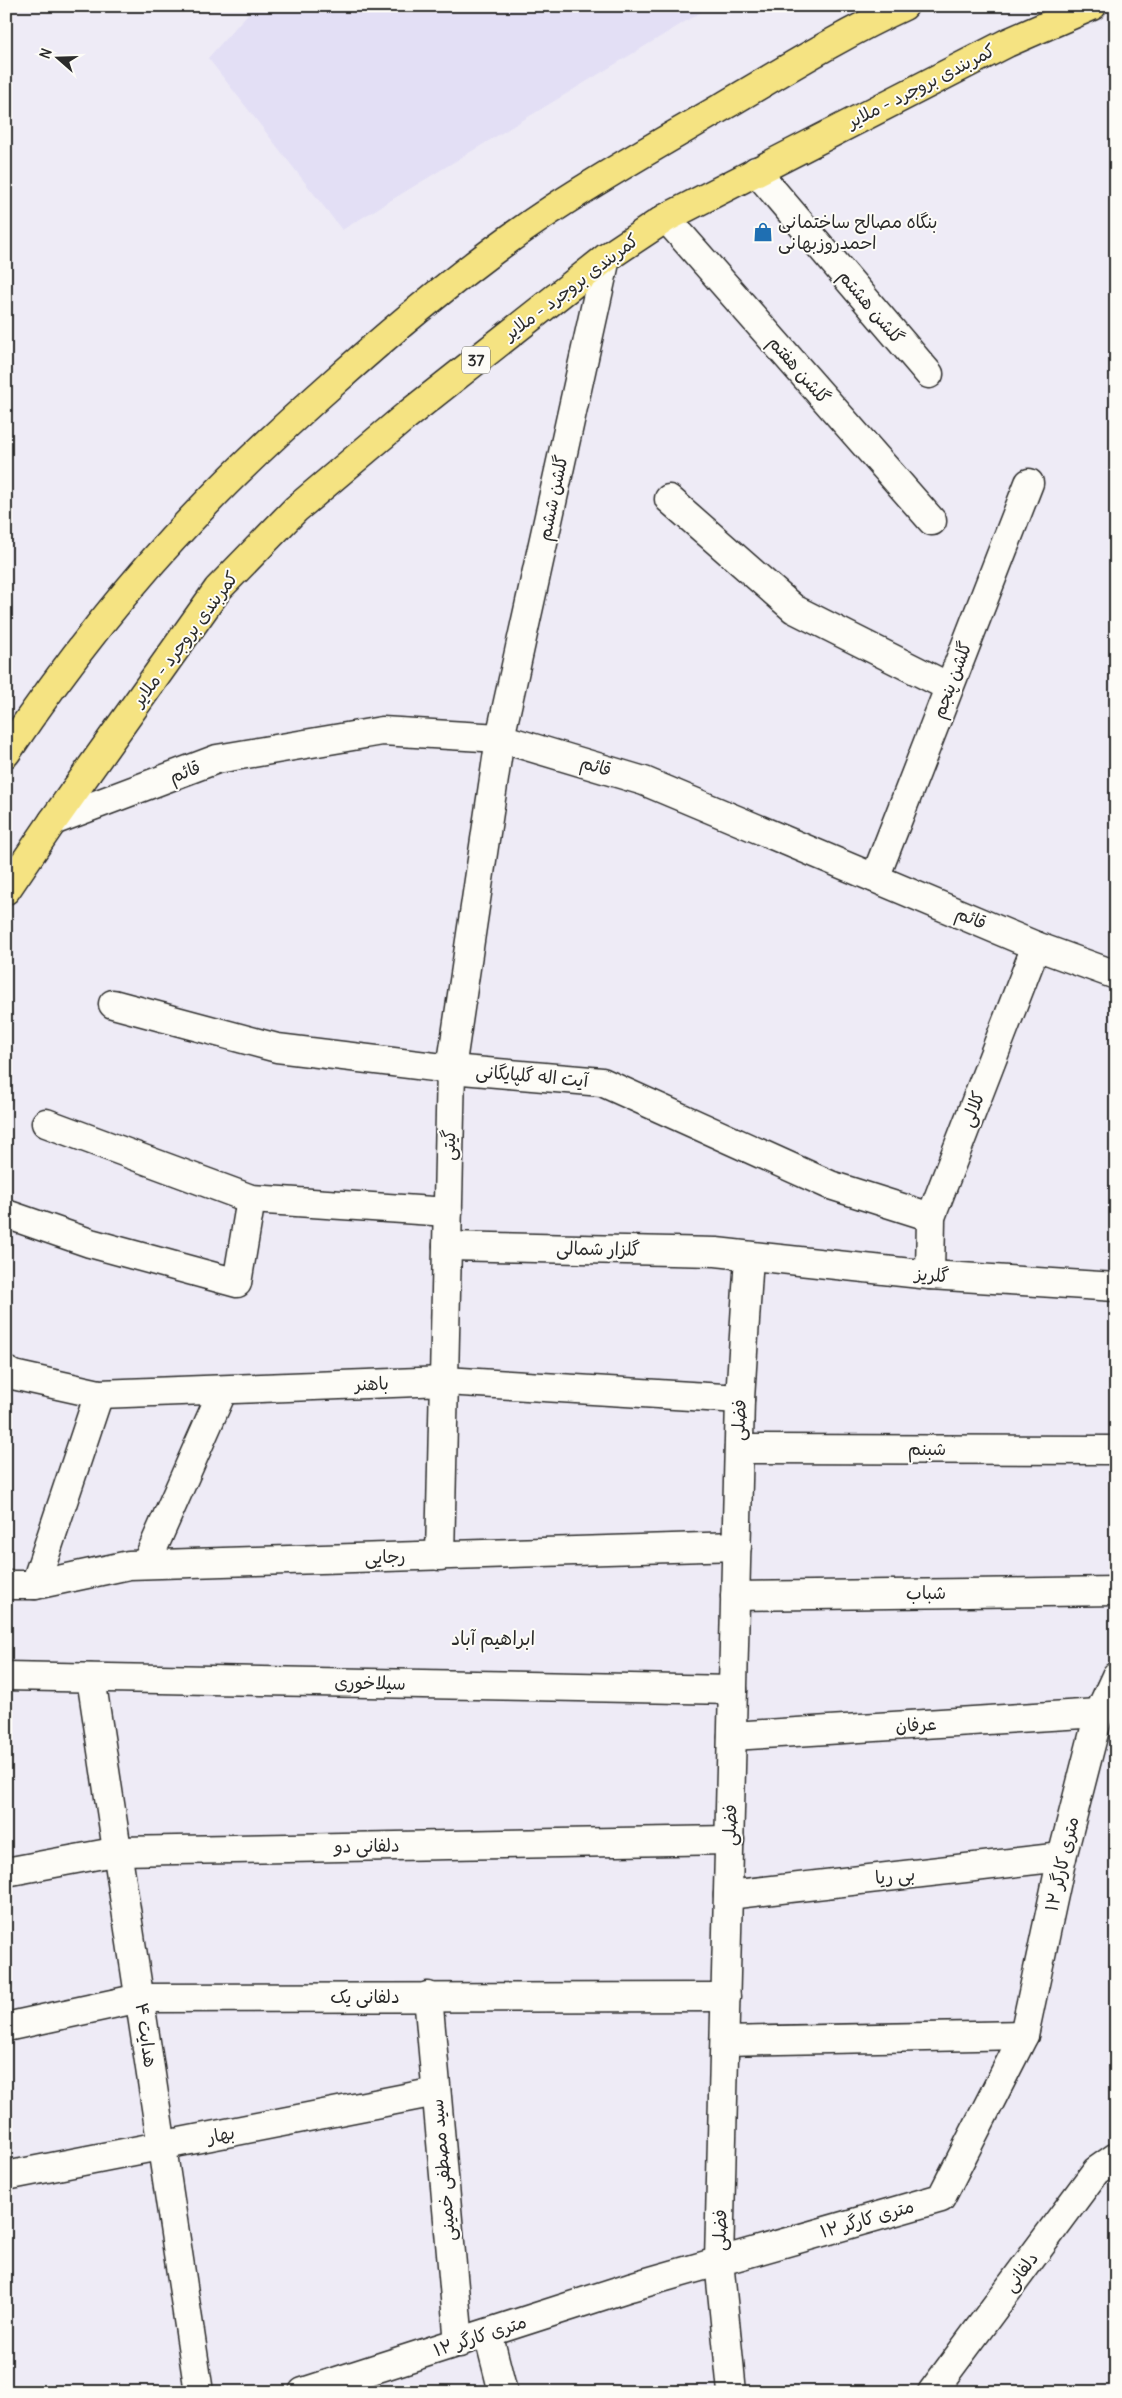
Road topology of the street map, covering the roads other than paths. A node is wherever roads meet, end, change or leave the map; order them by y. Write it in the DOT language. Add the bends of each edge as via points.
graph roads {
  1 [pos="904,6"];
  2 [pos="1092,6"];
  3 [pos="756,171"];
  4 [pos="666,218"];
  5 [pos="606,258"];
  6 [pos="929,374"];
  7 [pos="1029,483"];
  8 [pos="669,499"];
  9 [pos="932,521"];
  10 [pos="950,687"];
  11 [pos="500,738"];
  12 [pos="6,754"];
  13 [pos="53,821"];
  14 [pos="875,878"];
  15 [pos="6,890"];
  16 [pos="1036,946"];
  17 [pos="1116,976"];
  18 [pos="113,1004"];
  19 [pos="451,1069"];
  20 [pos="46,1123"];
  21 [pos="251,1198"];
  22 [pos="448,1212"];
  23 [pos="6,1214"];
  24 [pos="931,1217"];
  25 [pos="447,1246"];
  26 [pos="749,1257"];
  27 [pos="930,1276"];
  28 [pos="1116,1287"];
  29 [pos="6,1371"];
  30 [pos="445,1381"];
  31 [pos="223,1390"];
  32 [pos="99,1394"];
  33 [pos="740,1399"];
  34 [pos="738,1449"];
  35 [pos="1116,1450"];
  36 [pos="736,1546"];
  37 [pos="440,1556"];
  38 [pos="146,1564"];
  39 [pos="6,1585"];
  40 [pos="35,1585"];
  41 [pos="1116,1591"];
  42 [pos="735,1596"];
  43 [pos="6,1676"];
  44 [pos="1115,1677"];
  45 [pos="90,1678"];
  46 [pos="733,1690"];
  47 [pos="1099,1713"];
  48 [pos="732,1736"];
  49 [pos="730,1840"];
  50 [pos="118,1851"];
  51 [pos="1062,1857"];
  52 [pos="6,1872"];
  53 [pos="728,1895"];
  54 [pos="428,1996"];
  55 [pos="726,1997"];
  56 [pos="140,1998"];
  57 [pos="6,2026"];
  58 [pos="1024,2035"];
  59 [pos="724,2041"];
  60 [pos="436,2092"];
  61 [pos="162,2147"];
  62 [pos="1116,2157"];
  63 [pos="6,2176"];
  64 [pos="720,2261"];
  65 [pos="488,2333"];
  66 [pos="459,2343"];
  67 [pos="320,2389"];
  68 [pos="199,2392"];
  69 [pos="503,2392"];
  70 [pos="732,2392"];
  71 [pos="932,2392"];
  1 -- 12 [label="highway" via="827,46 553,209 456,279 367,352 197,512 120,600"];
  2 -- 3 [label="highway, کمربندی بروجرد - ملایر / 37" via="1006,42"];
  3 -- 4 [label="highway, کمربندی بروجرد - ملایر / 37"];
  3 -- 6 [label="street, گلشن هشتم"];
  4 -- 5 [label="highway, کمربندی بروجرد - ملایر / 37"];
  4 -- 9 [label="street, گلشن هفتم"];
  5 -- 11 [label="street, گلشن ششم"];
  5 -- 13 [label="highway, کمربندی بروجرد - ملایر / 37" via="406,416 296,509 218,590"];
  7 -- 10 [label="street, گلشن پنجم"];
  8 -- 10 [label="street" via="794,609"];
  10 -- 14 [label="street, گلشن پنجم"];
  11 -- 13 [label="street, قائم" via="382,731 217,760"];
  11 -- 14 [label="street, قائم" via="644,781"];
  11 -- 19 [label="street, گیتی"];
  13 -- 15 [label="highway, کمربندی بروجرد - ملایر / 37"];
  14 -- 16 [label="street, قائم"];
  16 -- 17 [label="street, قائم"];
  16 -- 24 [label="street, کلالی"];
  18 -- 19 [label="street, آیت اله گلپایگانی" via="277,1048"];
  19 -- 22 [label="street, گیتی"];
  19 -- 24 [label="street, آیت اله گلپایگانی" via="602,1082 830,1185"];
  20 -- 21 [label="street"];
  21 -- 22 [label="street"];
  21 -- 23 [label="street" via="238,1283 90,1243"];
  22 -- 25 [label="street, گیتی"];
  24 -- 27 [label="street, کلالی"];
  25 -- 26 [label="street, گلزار شمالی" via="716,1252"];
  25 -- 30 [label="street, گیتی"];
  26 -- 27 [label="street, گلریز"];
  26 -- 33 [label="street, فضلی"];
  27 -- 28 [label="street, گلریز"];
  29 -- 32 [label="street, باهنر"];
  30 -- 31 [label="street, باهنر"];
  30 -- 33 [label="street, باهنر"];
  30 -- 37 [label="street, گیتی"];
  31 -- 32 [label="street, باهنر"];
  31 -- 38 [label="street"];
  32 -- 40 [label="street"];
  33 -- 34 [label="street, فضلی"];
  34 -- 35 [label="street, شبنم"];
  34 -- 36 [label="street, فضلی"];
  36 -- 37 [label="street, رجایی"];
  36 -- 42 [label="street, فضلی"];
  37 -- 38 [label="street, رجایی"];
  38 -- 40 [label="street, رجایی"];
  39 -- 40 [label="street, رجایی"];
  41 -- 42 [label="street, شباب"];
  42 -- 46 [label="street, فضلی"];
  43 -- 45 [label="street, سیلاخوری"];
  44 -- 47 [label="street, ۱۲ متری کارگر"];
  45 -- 46 [label="street, سیلاخوری"];
  45 -- 50 [label="street, هدایت ۴"];
  46 -- 48 [label="street, فضلی"];
  47 -- 48 [label="street, عرفان"];
  47 -- 51 [label="street, ۱۲ متری کارگر"];
  48 -- 49 [label="street, فضلی"];
  49 -- 50 [label="street, دلفانی دو"];
  49 -- 53 [label="street, فضلی"];
  50 -- 52 [label="street, دلفانی دو"];
  50 -- 56 [label="street, هدایت ۴"];
  51 -- 53 [label="street, بی ریا"];
  51 -- 58 [label="street, ۱۲ متری کارگر"];
  53 -- 55 [label="street, فضلی"];
  54 -- 55 [label="street, دلفانی یک"];
  54 -- 56 [label="street, دلفانی یک"];
  54 -- 60 [label="street, سید مصطفی خمینی"];
  55 -- 59 [label="street, فضلی"];
  56 -- 57 [label="street, دلفانی یک"];
  56 -- 61 [label="street, هدایت ۴"];
  58 -- 59 [label="street"];
  58 -- 64 [label="street, ۱۲ متری کارگر" via="941,2198"];
  59 -- 64 [label="street, فضلی"];
  60 -- 61 [label="street, بهار"];
  60 -- 66 [label="street, سید مصطفی خمینی"];
  61 -- 63 [label="street, بهار"];
  61 -- 68 [label="street, هدایت ۴"];
  62 -- 71 [label="street, دلفانی" via="1096,2171"];
  64 -- 65 [label="street, ۱۲ متری کارگر"];
  64 -- 70 [label="street, فضلی"];
  65 -- 66 [label="street, ۱۲ متری کارگر"];
  65 -- 69 [label="street"];
  66 -- 67 [label="street, ۱۲ متری کارگر"];
}
